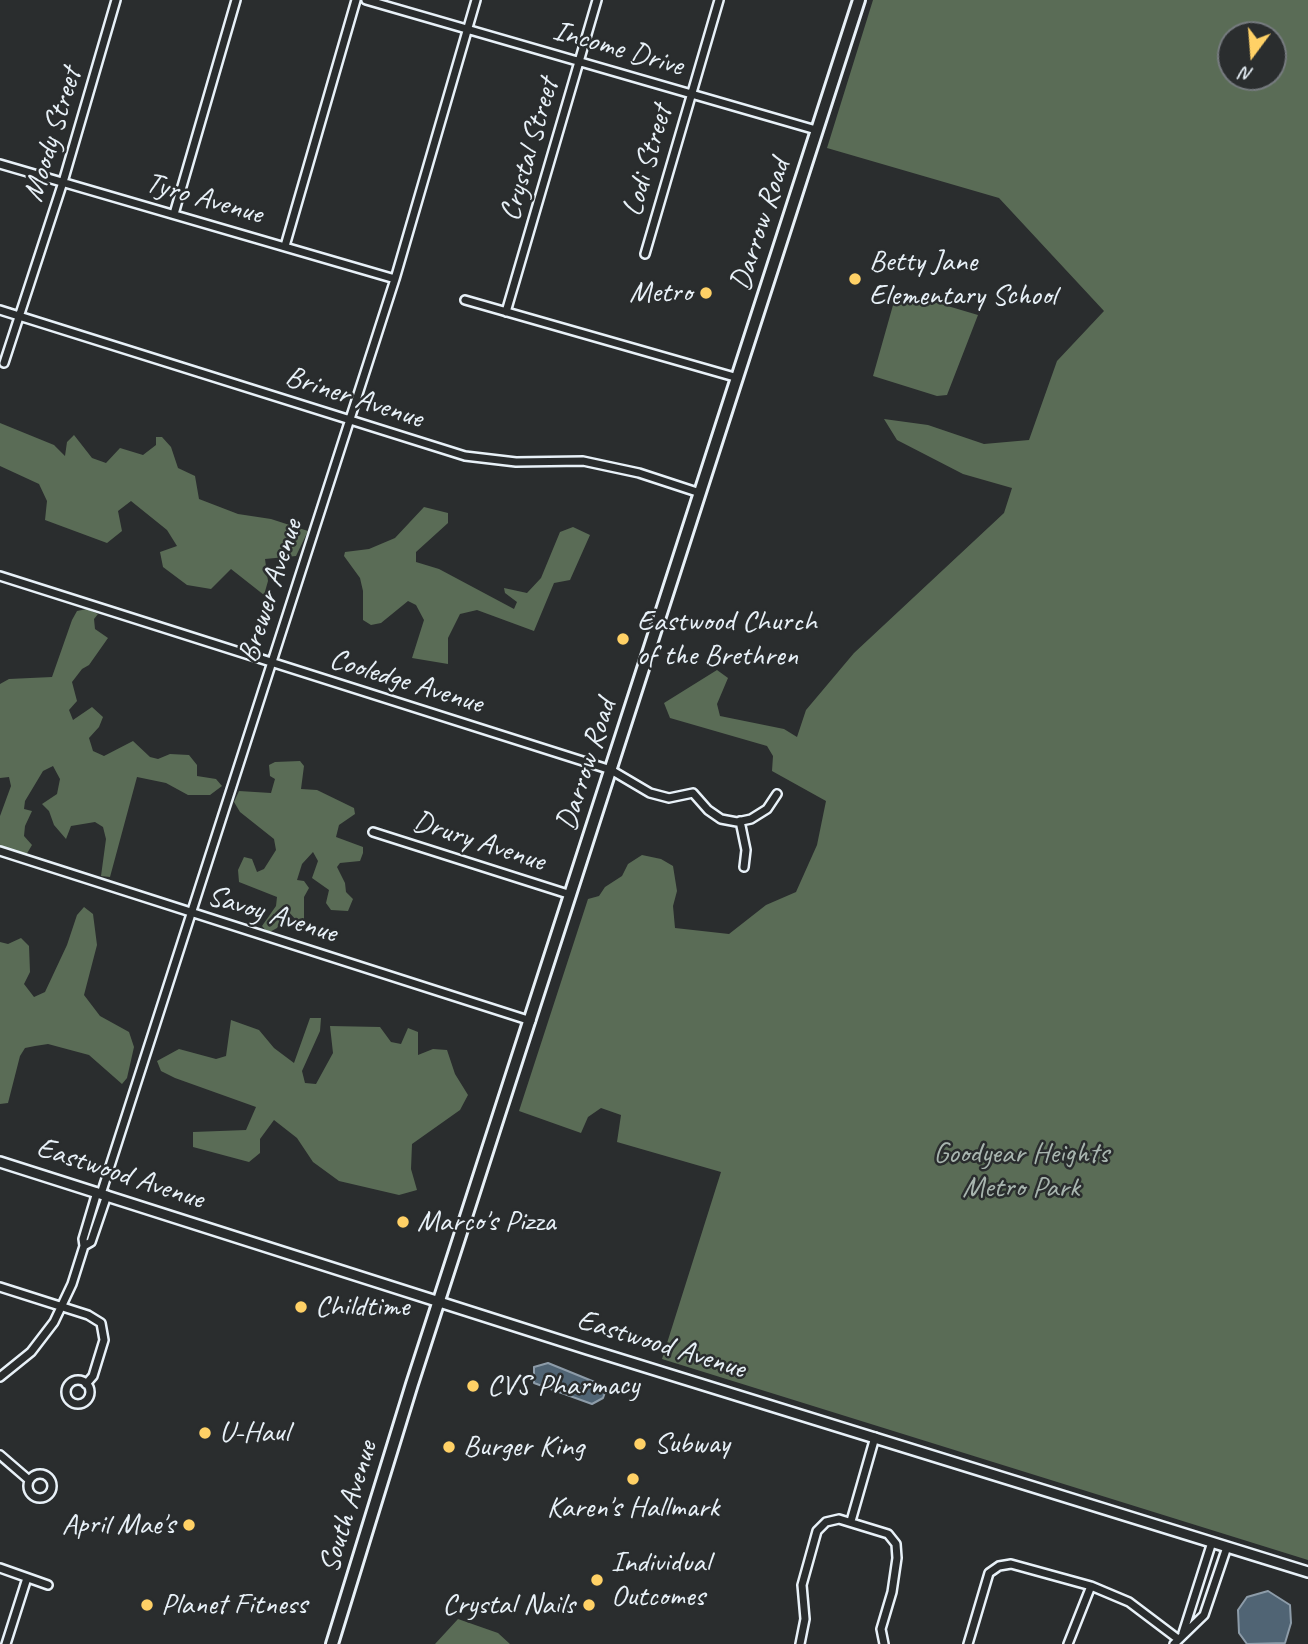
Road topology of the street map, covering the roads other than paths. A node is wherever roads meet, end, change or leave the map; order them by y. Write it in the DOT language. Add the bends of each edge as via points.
graph roads {
  1 [pos="116,0"];
  2 [pos="236,0"];
  3 [pos="356,0"];
  4 [pos="366,0"];
  5 [pos="476,0"];
  6 [pos="597,0"];
  7 [pos="719,0"];
  8 [pos="859,0"];
  9 [pos="468,30"];
  10 [pos="580,62"];
  11 [pos="691,94"];
  12 [pos="816,130"];
  13 [pos="0,164"];
  14 [pos="63,182"];
  15 [pos="174,214"];
  16 [pos="285,246"];
  17 [pos="645,254"];
  18 [pos="395,279"];
  19 [pos="465,300"];
  20 [pos="0,310"];
  21 [pos="506,312"];
  22 [pos="21,316"];
  23 [pos="4,363"];
  24 [pos="738,378"];
  25 [pos="350,421"];
  26 [pos="700,493"];
  27 [pos="0,576"];
  28 [pos="271,663"];
  29 [pos="611,770"];
  30 [pos="777,794"];
  31 [pos="740,821"];
  32 [pos="373,832"];
  33 [pos="0,851"];
  34 [pos="744,867"];
  35 [pos="571,895"];
  36 [pos="191,913"];
  37 [pos="531,1021"];
  38 [pos="0,1162"];
  39 [pos="102,1194"];
  40 [pos="0,1287"];
  41 [pos="440,1301"];
  42 [pos="62,1307"];
  43 [pos="0,1377"];
  44 [pos="86,1384"];
  45 [pos="412,1384"];
  46 [pos="875,1437"];
  47 [pos="0,1455"];
  48 [pos="29,1480"];
  49 [pos="851,1521"];
  50 [pos="1212,1542"];
  51 [pos="1227,1547"];
  52 [pos="0,1568"];
  53 [pos="1202,1572"];
  54 [pos="1308,1572"];
  55 [pos="1218,1577"];
  56 [pos="27,1578"];
  57 [pos="48,1585"];
  58 [pos="1090,1586"];
  59 [pos="1196,1591"];
  60 [pos="1212,1596"];
  61 [pos="1179,1639"];
  62 [pos="6,1644"];
  63 [pos="332,1644"];
  64 [pos="800,1644"];
  65 [pos="884,1644"];
  66 [pos="968,1644"];
  67 [pos="1068,1644"];
  1 -- 14 [label="street, Moody Street"];
  2 -- 15 [label="street"];
  3 -- 16 [label="street"];
  4 -- 9 [label="street, Income Drive"];
  5 -- 9 [label="street, Brewer Avenue"];
  6 -- 10 [label="street, Crystal Street"];
  7 -- 11 [label="street, Lodi Street"];
  8 -- 12 [label="main road, Darrow Road"];
  9 -- 10 [label="street, Income Drive"];
  9 -- 18 [label="street, Brewer Avenue"];
  10 -- 11 [label="street, Income Drive"];
  10 -- 21 [label="street, Crystal Street"];
  11 -- 12 [label="street, Income Drive"];
  11 -- 17 [label="street, Lodi Street"];
  12 -- 24 [label="main road, Darrow Road"];
  13 -- 14 [label="street, Tyro Avenue"];
  14 -- 15 [label="street, Tyro Avenue"];
  14 -- 22 [label="street, Moody Street"];
  15 -- 16 [label="street, Tyro Avenue"];
  16 -- 18 [label="street, Tyro Avenue"];
  18 -- 25 [label="street, Brewer Avenue"];
  19 -- 21 [label="street"];
  20 -- 22 [label="street, Briner Avenue"];
  21 -- 24 [label="street"];
  22 -- 23 [label="street, Moody Street"];
  22 -- 25 [label="street, Briner Avenue"];
  24 -- 26 [label="main road, Darrow Road"];
  25 -- 26 [label="street, Briner Avenue" via="477,459 583,461"];
  25 -- 28 [label="street, Brewer Avenue"];
  26 -- 29 [label="main road, Darrow Road"];
  27 -- 28 [label="street, Cooledge Avenue"];
  28 -- 29 [label="street, Cooledge Avenue"];
  28 -- 36 [label="street, Brewer Avenue"];
  29 -- 31 [label="street, Cooledge Avenue" via="663,797 693,793 715,816"];
  29 -- 35 [label="main road, Darrow Road"];
  30 -- 31 [label="street" via="759,815"];
  31 -- 34 [label="street"];
  32 -- 35 [label="street, Drury Avenue"];
  33 -- 36 [label="street, Savoy Avenue"];
  35 -- 37 [label="main road, Darrow Road"];
  36 -- 37 [label="street, Savoy Avenue"];
  36 -- 39 [label="street, Brewer Avenue"];
  37 -- 41 [label="main road, Darrow Road"];
  38 -- 39 [label="street, Eastwood Avenue"];
  39 -- 41 [label="street, Eastwood Avenue"];
  39 -- 42 [label="street, Brewer Avenue" via="91,1241 84,1246"];
  40 -- 42 [label="street"];
  41 -- 45 [label="main road, Darrow Road"];
  41 -- 46 [label="street, Eastwood Avenue"];
  42 -- 43 [label="street, Brewer Avenue" via="43,1338"];
  42 -- 44 [label="street" via="93,1317 103,1327 104,1340"];
  45 -- 63 [label="main road, South Avenue"];
  46 -- 49 [label="street"];
  46 -- 50 [label="street, Eastwood Avenue"];
  47 -- 48 [label="street"];
  49 -- 64 [label="street" via="826,1521 817,1531 802,1585 805,1619"];
  49 -- 65 [label="street" via="888,1534 897,1549 892,1592 881,1629"];
  50 -- 51 [label="street, Eastwood Avenue"];
  50 -- 53 [label="street"];
  51 -- 54 [label="street, Eastwood Avenue"];
  51 -- 55 [label="street"];
  52 -- 56 [label="street"];
  53 -- 55 [label="street"];
  53 -- 59 [label="street"];
  55 -- 60 [label="street"];
  56 -- 57 [label="street"];
  56 -- 62 [label="street"];
  58 -- 61 [label="street" via="1129,1602"];
  58 -- 66 [label="street" via="1018,1565 999,1566 985,1582"];
  58 -- 67 [label="street"];
  59 -- 60 [label="street"];
  59 -- 61 [label="street"];
  60 -- 61 [label="street" via="1198,1623"];
}
